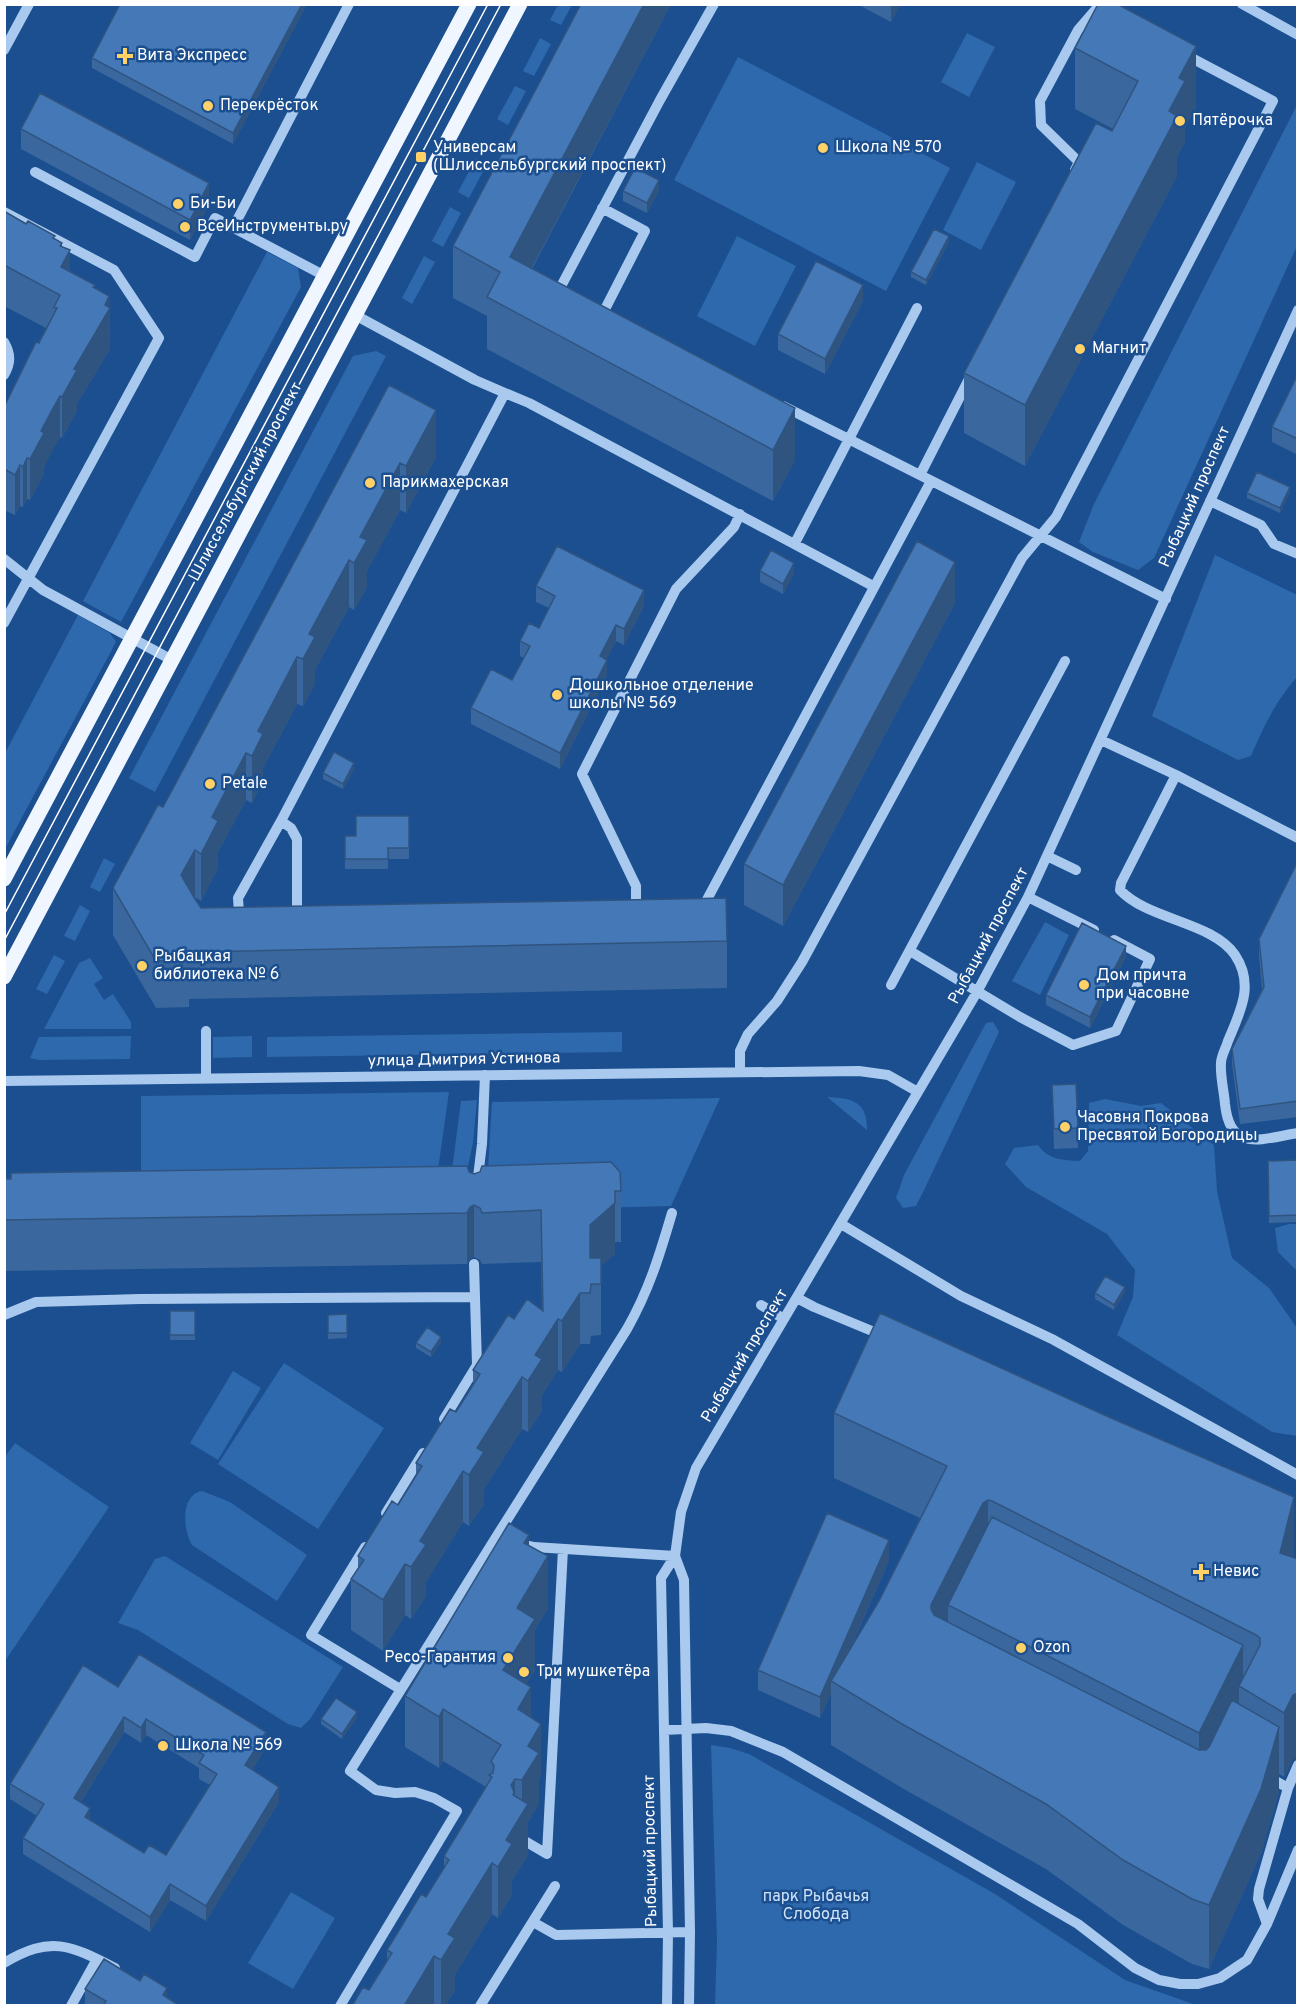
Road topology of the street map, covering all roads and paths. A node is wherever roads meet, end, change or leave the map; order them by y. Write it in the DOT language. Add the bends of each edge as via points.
graph roads {
  1 [pos="29,4"];
  2 [pos="349,4"];
  3 [pos="469,4"];
  4 [pos="520,4"];
  5 [pos="714,4"];
  6 [pos="1242,4"];
  7 [pos="1114,17"];
  8 [pos="1298,35"];
  9 [pos="1173,48"];
  10 [pos="4,50"];
  11 [pos="34,172"];
  12 [pos="1069,181"];
  13 [pos="602,208"];
  14 [pos="4,212"];
  15 [pos="234,228"];
  16 [pos="325,276"];
  17 [pos="575,302"];
  18 [pos="917,308"];
  19 [pos="1298,310"];
  20 [pos="355,315"];
  21 [pos="602,316"];
  22 [pos="4,342"];
  23 [pos="976,364"];
  24 [pos="4,375"];
  25 [pos="505,393"];
  26 [pos="777,404"];
  27 [pos="850,440"];
  28 [pos="920,475"];
  29 [pos="931,481"];
  30 [pos="1210,501"];
  31 [pos="740,514"];
  32 [pos="1040,536"];
  33 [pos="795,543"];
  34 [pos="1298,554"];
  35 [pos="4,559"];
  36 [pos="28,577"];
  37 [pos="873,586"];
  38 [pos="1166,599"];
  39 [pos="4,622"];
  40 [pos="132,638"];
  41 [pos="172,660"];
  42 [pos="1065,661"];
  43 [pos="1101,740"];
  44 [pos="1176,775"];
  45 [pos="281,821"];
  46 [pos="1298,838"];
  47 [pos="1047,856"];
  48 [pos="1076,870"];
  49 [pos="4,879"];
  50 [pos="1028,897"];
  51 [pos="692,907"];
  52 [pos="636,908"];
  53 [pos="286,912"];
  54 [pos="297,912"];
  55 [pos="320,912"];
  56 [pos="262,913"];
  57 [pos="910,951"];
  58 [pos="4,977"];
  59 [pos="891,985"];
  60 [pos="977,992"];
  61 [pos="206,1031"];
  62 [pos="740,1072"];
  63 [pos="485,1075"];
  64 [pos="207,1079"];
  65 [pos="4,1081"];
  66 [pos="918,1092"];
  67 [pos="1298,1133"];
  68 [pos="476,1194"];
  69 [pos="672,1213"];
  70 [pos="841,1224"];
  71 [pos="474,1264"];
  72 [pos="475,1297"];
  73 [pos="797,1298"];
  74 [pos="762,1305"];
  75 [pos="4,1315"];
  76 [pos="784,1318"];
  77 [pos="891,1338"];
  78 [pos="440,1425"];
  79 [pos="428,1445"];
  80 [pos="1298,1475"];
  81 [pos="379,1525"];
  82 [pos="500,1531"];
  83 [pos="373,1535"];
  84 [pos="563,1549"];
  85 [pos="675,1556"];
  86 [pos="400,1689"];
  87 [pos="686,1729"];
  88 [pos="664,1730"];
  89 [pos="1298,1765"];
  90 [pos="1253,1768"];
  91 [pos="1288,1788"];
  92 [pos="518,1837"];
  93 [pos="1298,1850"];
  94 [pos="555,1886"];
  95 [pos="533,1922"];
  96 [pos="1267,1924"];
  97 [pos="690,1932"];
  98 [pos="668,1934"];
  99 [pos="97,1959"];
  100 [pos="4,1963"];
  101 [pos="124,1973"];
  102 [pos="71,2006"];
  103 [pos="340,2006"];
  104 [pos="480,2006"];
  105 [pos="667,2006"];
  106 [pos="689,2006"];
  1 -- 10 [label="street"];
  2 -- 15 [label="street"];
  3 -- 16 [label="main road, Шлиссельбургский проспект"];
  4 -- 20 [label="main road, Шлиссельбургский проспект"];
  5 -- 13 [label="street"];
  6 -- 8 [label="street"];
  7 -- 12 [label="street" via="1097,8 1078,30 1040,102 1041,124 1079,162"];
  9 -- 32 [label="street" via="1273,101 1056,517"];
  11 -- 15 [label="street" via="195,257 216,218"];
  13 -- 17 [label="street" via="558,292"];
  13 -- 21 [label="street" via="645,231"];
  14 -- 36 [label="street" via="114,270 159,338"];
  15 -- 16 [label="street"];
  16 -- 40 [label="main road, Шлиссельбургский проспект"];
  18 -- 27 [label="street"];
  19 -- 30 [label="street, Рыбацкий проспект"];
  20 -- 25 [label="street"];
  20 -- 41 [label="main road, Шлиссельбургский проспект"];
  22 -- 24 [label="street" via="10,351"];
  23 -- 28 [label="street"];
  25 -- 31 [label="street"];
  25 -- 45 [label="street"];
  26 -- 27 [label="street"];
  27 -- 28 [label="street"];
  27 -- 33 [label="street"];
  28 -- 29 [label="street"];
  29 -- 32 [label="street"];
  29 -- 37 [label="street"];
  30 -- 34 [label="street" via="1262,525 1274,544"];
  30 -- 38 [label="street, Рыбацкий проспект"];
  31 -- 33 [label="street"];
  31 -- 52 [label="street" via="734,527 676,589 582,774 636,886"];
  32 -- 38 [label="street"];
  32 -- 62 [label="street" via="1022,558 802,962 777,1001 748,1034 740,1051"];
  33 -- 37 [label="street"];
  35 -- 36 [label="street"];
  36 -- 39 [label="street"];
  36 -- 40 [label="street" via="43,590"];
  37 -- 51 [label="street" via="703,907"];
  38 -- 43 [label="street, Рыбацкий проспект"];
  40 -- 41 [label="street"];
  40 -- 49 [label="main road, Шлиссельбургский проспект"];
  41 -- 58 [label="main road, Шлиссельбургский проспект"];
  42 -- 57 [label="street"];
  43 -- 44 [label="street"];
  43 -- 47 [label="street, Рыбацкий проспект"];
  44 -- 46 [label="street"];
  44 -- 67 [label="street" via="1120,891 1225,943 1236,956 1247,988 1221,1063 1228,1124 1235,1135 1246,1138"];
  45 -- 54 [label="street" via="297,839"];
  45 -- 56 [label="street" via="238,898 239,913"];
  47 -- 48 [label="street"];
  47 -- 50 [label="street, Рыбацкий проспект"];
  50 -- 60 [label="street, Рыбацкий проспект"];
  50 -- 60 [label="street" via="1150,959 1116,1031 1073,1045"];
  53 -- 54 [label="street"];
  54 -- 55 [label="street"];
  57 -- 59 [label="street"];
  57 -- 60 [label="street"];
  60 -- 66 [label="street, Рыбацкий проспект"];
  61 -- 64 [label="street"];
  62 -- 63 [label="street, улица Дмитрия Устинова"];
  62 -- 66 [label="street, улица Дмитрия Устинова" via="859,1071 888,1075"];
  63 -- 64 [label="street, улица Дмитрия Устинова"];
  63 -- 68 [label="street"];
  64 -- 65 [label="street, улица Дмитрия Устинова"];
  66 -- 70 [label="street, Рыбацкий проспект"];
  69 -- 82 [label="street" via="645,1298"];
  70 -- 73 [label="street, Рыбацкий проспект"];
  70 -- 80 [label="street" via="961,1296 1054,1340"];
  71 -- 72 [label="street"];
  72 -- 75 [label="street" via="36,1302"];
  72 -- 78 [label="street" via="477,1365"];
  73 -- 76 [label="street, Рыбацкий проспект"];
  73 -- 77 [label="street"];
  74 -- 76 [label="street"];
  76 -- 85 [label="street, Рыбацкий проспект" via="696,1468 681,1512"];
  79 -- 81 [label="street"];
  82 -- 84 [label="street" via="514,1543"];
  82 -- 86 [label="street"];
  83 -- 86 [label="street" via="311,1635"];
  84 -- 85 [label="street"];
  84 -- 92 [label="street" via="547,1854"];
  85 -- 87 [label="street, Рыбацкий проспект" via="684,1580"];
  85 -- 88 [label="street, Рыбацкий проспект" via="661,1578"];
  86 -- 103 [label="street" via="350,1771 376,1790 415,1792 462,1812"];
  87 -- 88 [label="street"];
  87 -- 96 [label="street" via="731,1731 783,1752 1078,1924 1135,1968 1159,1980 1198,1984 1220,1978 1247,1960"];
  87 -- 97 [label="street, Рыбацкий проспект"];
  88 -- 98 [label="street, Рыбацкий проспект"];
  89 -- 91 [label="street"];
  90 -- 91 [label="street"];
  91 -- 96 [label="street" via="1259,1889 1258,1899"];
  93 -- 96 [label="street"];
  94 -- 95 [label="street"];
  95 -- 98 [label="street" via="556,1935"];
  95 -- 104 [label="street"];
  97 -- 98 [label="street"];
  97 -- 106 [label="street, Рыбацкий проспект"];
  98 -- 105 [label="street, Рыбацкий проспект"];
  99 -- 100 [label="street" via="56,1945 38,1947"];
  99 -- 101 [label="street"];
  99 -- 102 [label="street"];
}
